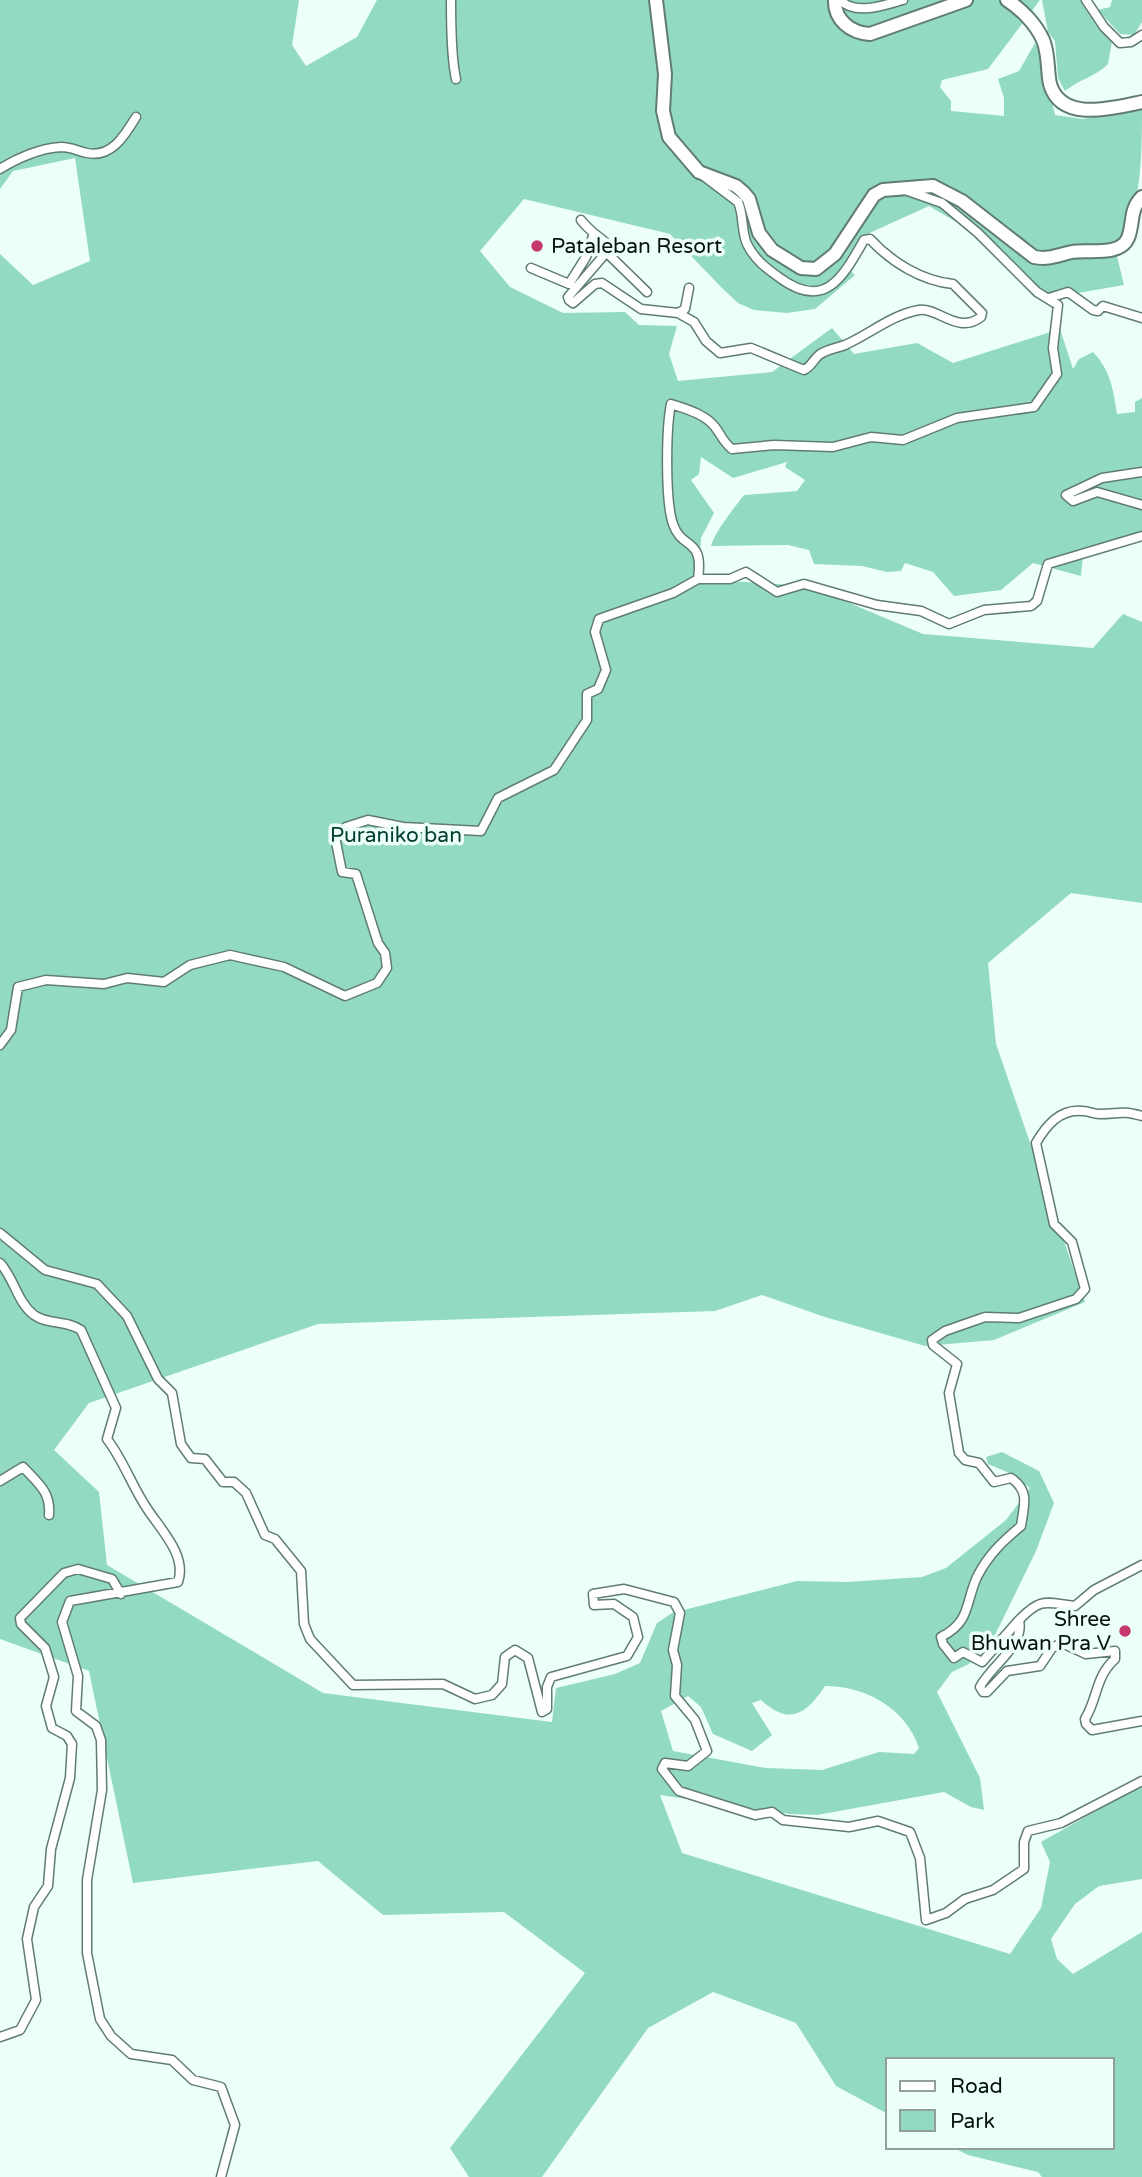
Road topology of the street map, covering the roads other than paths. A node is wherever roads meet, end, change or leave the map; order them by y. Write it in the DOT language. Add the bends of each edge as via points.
graph roads {
  1 [pos="451,0"];
  2 [pos="656,0"];
  3 [pos="837,0"];
  4 [pos="903,0"];
  5 [pos="966,0"];
  6 [pos="1007,0"];
  7 [pos="1086,0"];
  8 [pos="1142,35"];
  9 [pos="456,79"];
  10 [pos="1142,102"];
  11 [pos="136,117"];
  12 [pos="0,169"];
  13 [pos="699,172"];
  14 [pos="900,188"];
  15 [pos="1142,197"];
  16 [pos="581,220"];
  17 [pos="593,236"];
  18 [pos="608,254"];
  19 [pos="531,268"];
  20 [pos="689,288"];
  21 [pos="647,292"];
  22 [pos="1049,298"];
  23 [pos="678,313"];
  24 [pos="1142,318"];
  25 [pos="1142,472"];
  26 [pos="1142,505"];
  27 [pos="1142,536"];
  28 [pos="698,579"];
  29 [pos="0,1045"];
  30 [pos="1142,1116"];
  31 [pos="0,1233"];
  32 [pos="0,1264"];
  33 [pos="0,1481"];
  34 [pos="49,1516"];
  35 [pos="1142,1565"];
  36 [pos="121,1594"];
  37 [pos="1020,1620"];
  38 [pos="1142,1721"];
  39 [pos="1142,1781"];
  40 [pos="0,2037"];
  41 [pos="221,2177"];
  1 -- 9 [label="street"];
  2 -- 13 [label="highway" via="666,74 666,128 676,148"];
  3 -- 4 [label="street" via="857,8"];
  3 -- 5 [label="highway" via="834,8 841,22 870,34"];
  6 -- 10 [label="highway" via="1043,40 1052,89 1062,103 1090,110"];
  7 -- 8 [label="street" via="1120,43"];
  11 -- 12 [label="street" via="121,143 102,153 50,148"];
  13 -- 14 [label="highway" via="736,186 750,199 764,242 809,270 824,265 835,254 874,195"];
  13 -- 23 [label="street" via="738,202 747,245 760,264 793,287 807,292 825,289 840,279 864,240 870,239 908,269 953,284 982,313 970,322 923,309 903,313 820,354 804,370 751,348 720,353 694,322"];
  14 -- 15 [label="highway" via="941,188 1034,257 1048,259 1072,252 1106,251 1123,244 1132,212"];
  14 -- 22 [label="street" via="942,203"];
  16 -- 17 [label="street"];
  17 -- 18 [label="street" via="611,247"];
  17 -- 19 [label="street" via="569,284"];
  18 -- 21 [label="street"];
  18 -- 23 [label="street" via="569,300 573,303 595,284 603,283 641,309"];
  20 -- 23 [label="street" via="685,309"];
  22 -- 24 [label="street" via="1068,292 1093,310 1103,306"];
  22 -- 28 [label="street" via="1058,305 1053,348 1057,374 1034,407 957,418 903,440 872,437 834,447 774,444 732,449 715,427 694,411 671,404 668,503 673,527 700,559"];
  25 -- 26 [label="street" via="1102,478 1066,495 1073,501 1105,493"];
  27 -- 28 [label="street" via="1048,565 1037,601 1031,606 984,610 948,624 921,611 877,605 804,584 777,592 746,572 715,581"];
  28 -- 29 [label="street" via="673,593 599,619 594,632 606,670 598,689 587,694 587,720 554,770 498,799 481,831 403,827 368,820 346,827 335,837 342,872 356,874 385,953 387,968 377,983 345,996 284,967 230,955 190,965 164,982 127,978 104,984 46,981 18,987 10,1030"];
  30 -- 37 [label="street" via="1125,1110 1068,1113 1048,1122 1036,1143 1054,1224 1072,1242 1086,1289 1076,1299 1019,1318 985,1317 932,1339 933,1345 957,1364 949,1392 958,1453 979,1463 994,1482 1011,1478 1023,1486 1025,1494 1021,1526 993,1550 976,1579 970,1605 956,1629 942,1637 943,1644 954,1658 963,1651 982,1662"];
  31 -- 39 [label="street" via="45,1270 97,1284 127,1316 158,1378 172,1393 181,1444 191,1458 205,1460 223,1482 234,1482 246,1493 265,1535 275,1539 301,1571 304,1624 310,1639 353,1685 443,1684 475,1699 492,1695 502,1684 505,1657 514,1650 528,1658 542,1712 547,1709 551,1677 628,1656 638,1637 633,1617 614,1604 594,1605 593,1594 624,1589 674,1602 680,1613 673,1650 675,1696 695,1720 706,1751 688,1766 665,1763 662,1769 679,1791 755,1815 772,1812 783,1820 849,1826 878,1821 910,1832 920,1858 926,1920 993,1890 1024,1868 1028,1831 1061,1823"];
  32 -- 36 [label="street" via="29,1311 81,1330 116,1408 107,1439 147,1509 168,1535 182,1572 178,1582"];
  33 -- 34 [label="street" via="23,1467 45,1489"];
  35 -- 37 [label="street" via="1094,1590 1075,1606 1051,1600 1029,1610"];
  36 -- 40 [label="street" via="112,1579 78,1569 64,1573 20,1618 45,1648 54,1677 46,1706 52,1728 72,1744 70,1778 51,1849 48,1886 34,1907 27,1939 36,2000 20,2030"];
  36 -- 41 [label="street" via="70,1601 62,1622 78,1676 76,1711 96,1726 101,1740 102,1790 87,1880 87,1953 100,2019 111,2036 131,2054 172,2060 193,2080 221,2087 235,2125"];
  37 -- 38 [label="street" via="1017,1640 985,1677 983,1692 993,1690 1007,1671 1040,1666 1057,1644 1086,1654 1111,1649 1115,1660 1100,1677 1086,1724 1092,1730"];
}
